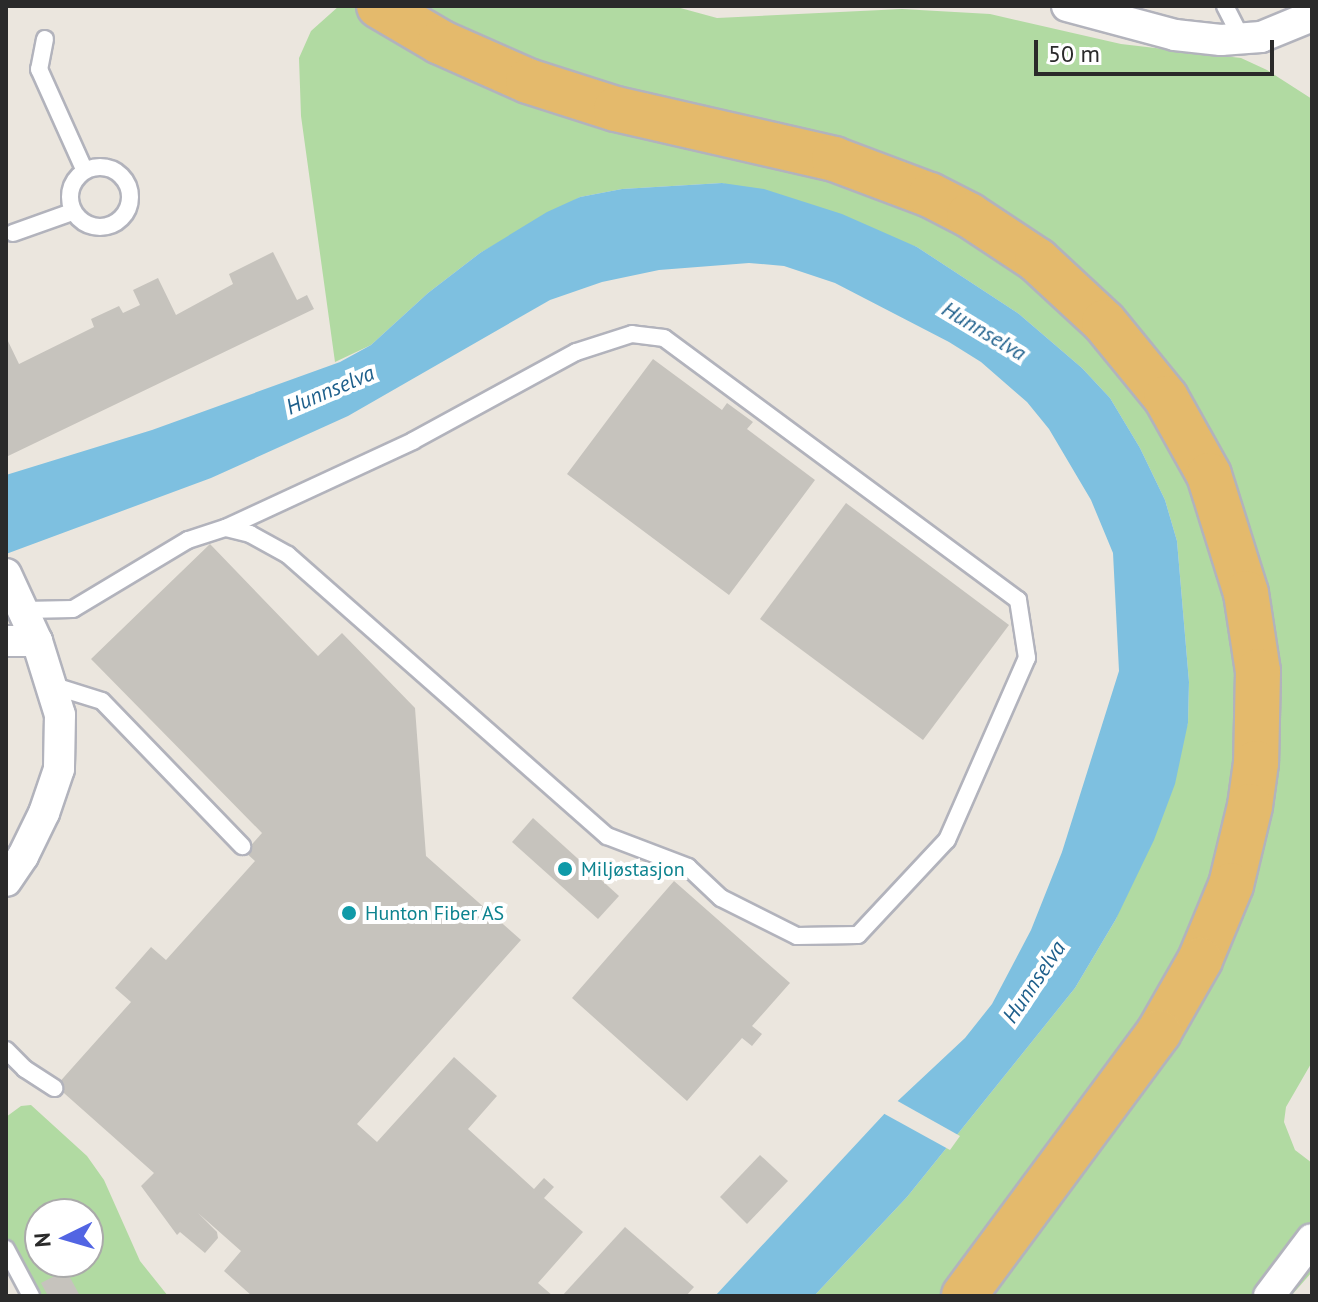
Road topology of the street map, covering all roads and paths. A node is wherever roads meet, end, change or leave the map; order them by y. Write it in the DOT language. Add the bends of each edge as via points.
graph roads {
  1 [pos="379,6"];
  2 [pos="1067,6"];
  3 [pos="1225,6"];
  4 [pos="1312,16"];
  5 [pos="45,39"];
  6 [pos="1242,39"];
  7 [pos="84,169"];
  8 [pos="72,212"];
  9 [pos="13,233"];
  10 [pos="226,528"];
  11 [pos="6,574"];
  12 [pos="24,610"];
  13 [pos="6,641"];
  14 [pos="37,641"];
  15 [pos="54,686"];
  16 [pos="242,846"];
  17 [pos="6,881"];
  18 [pos="6,1050"];
  19 [pos="54,1088"];
  20 [pos="1312,1239"];
  21 [pos="6,1249"];
  22 [pos="31,1296"];
  23 [pos="964,1296"];
  24 [pos="1269,1296"];
  1 -- 23 [label="highway" via="440,42 528,81 616,109 834,159 969,215 1037,260 1104,322 1166,398 1209,475 1246,593 1258,671 1256,763 1231,885 1200,960 1159,1032"];
  2 -- 6 [label="street" via="1175,35"];
  3 -- 6 [label="lane"];
  4 -- 6 [label="street" via="1261,37"];
  5 -- 7 [label="lane" via="39,69"];
  7 -- 8 [label="lane" via="69,187"];
  7 -- 8 [label="lane" via="98,165 118,171 131,195 124,216 105,228 89,227"];
  8 -- 9 [label="lane"];
  10 -- 10 [label="lane" via="413,441 576,352 632,334 664,338 1018,600 1027,658 947,840 858,935 797,936 721,898 688,867 607,836 288,555 250,534"];
  10 -- 12 [label="lane" via="188,540 73,609"];
  11 -- 12 [label="street"];
  12 -- 14 [label="street"];
  13 -- 14 [label="street"];
  14 -- 15 [label="street"];
  15 -- 16 [label="lane" via="102,701"];
  15 -- 17 [label="street" via="60,715 59,769 44,813"];
  18 -- 19 [label="lane"];
  20 -- 24 [label="street"];
  21 -- 22 [label="lane"];
}
